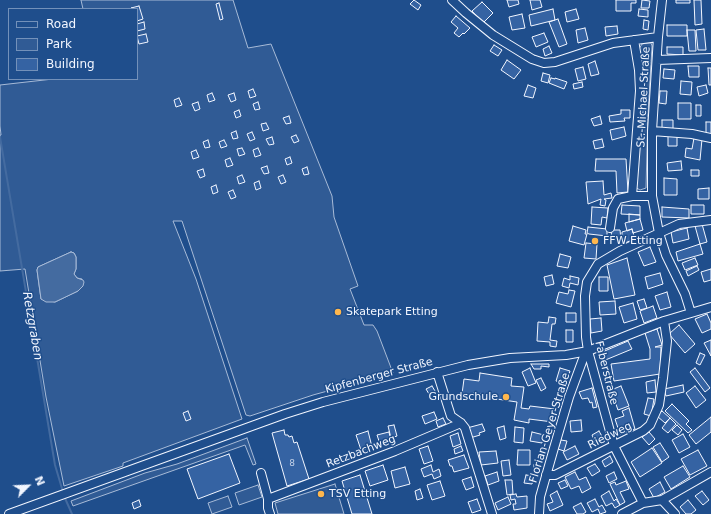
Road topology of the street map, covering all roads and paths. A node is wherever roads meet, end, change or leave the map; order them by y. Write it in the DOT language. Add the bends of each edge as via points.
graph roads {
  1 [pos="452,0"];
  2 [pos="662,0"];
  3 [pos="658,37"];
  4 [pos="634,40"];
  5 [pos="711,58"];
  6 [pos="657,60"];
  7 [pos="652,131"];
  8 [pos="711,138"];
  9 [pos="632,196"];
  10 [pos="652,196"];
  11 [pos="711,220"];
  12 [pos="610,228"];
  13 [pos="658,233"];
  14 [pos="711,308"];
  15 [pos="691,312"];
  16 [pos="664,321"];
  17 [pos="588,351"];
  18 [pos="437,372"];
  19 [pos="461,423"];
  20 [pos="614,446"];
  21 [pos="711,472"];
  22 [pos="260,473"];
  23 [pos="546,475"];
  24 [pos="268,499"];
  25 [pos="662,500"];
  26 [pos="643,503"];
  27 [pos="9,514"];
  28 [pos="270,514"];
  29 [pos="492,514"];
  30 [pos="539,514"];
  31 [pos="622,514"];
  32 [pos="675,514"];
  1 -- 4 [label="street" via="493,35 532,59 544,63 555,62 612,43"];
  2 -- 3 [label="street, St.-Michael-Straße"];
  3 -- 4 [label="street"];
  3 -- 6 [label="street, St.-Michael-Straße"];
  4 -- 9 [label="street, St.-Michael-Straße" via="640,91"];
  5 -- 6 [label="street"];
  6 -- 7 [label="street, St.-Michael-Straße"];
  7 -- 8 [label="street"];
  7 -- 10 [label="street, St.-Michael-Straße"];
  9 -- 10 [label="street"];
  9 -- 12 [label="street" via="618,200 613,208"];
  10 -- 13 [label="street, St.-Michael-Straße"];
  11 -- 13 [label="street, Faberstraße" via="679,224"];
  13 -- 15 [label="street, St.-Michael-Straße"];
  13 -- 17 [label="street, Faberstraße" via="607,258 592,272 585,296"];
  14 -- 15 [label="street, Kipfenberger Straße"];
  15 -- 16 [label="street, Kipfenberger Straße"];
  16 -- 17 [label="street, Kipfenberger Straße"];
  16 -- 20 [label="street, Riedweg" via="667,341 659,405 650,425 644,431"];
  17 -- 18 [label="street, Kipfenberger Straße" via="492,360"];
  17 -- 20 [label="street, Faberstraße"];
  17 -- 23 [label="street, Florian-Geyer-Straße" via="569,398"];
  18 -- 19 [label="street" via="451,416"];
  18 -- 27 [label="street, Kipfenberger Straße" via="285,414"];
  19 -- 24 [label="street, Retzbachweg"];
  19 -- 29 [label="street" via="465,428"];
  20 -- 23 [label="street, Riedweg" via="555,475"];
  20 -- 26 [label="street, Faberstraße"];
  21 -- 25 [label="street"];
  22 -- 24 [label="street"];
  23 -- 30 [label="street, Florian-Geyer-Straße" via="540,497"];
  24 -- 28 [label="street"];
  25 -- 26 [label="street"];
  25 -- 32 [label="street"];
  26 -- 31 [label="street"];
}
